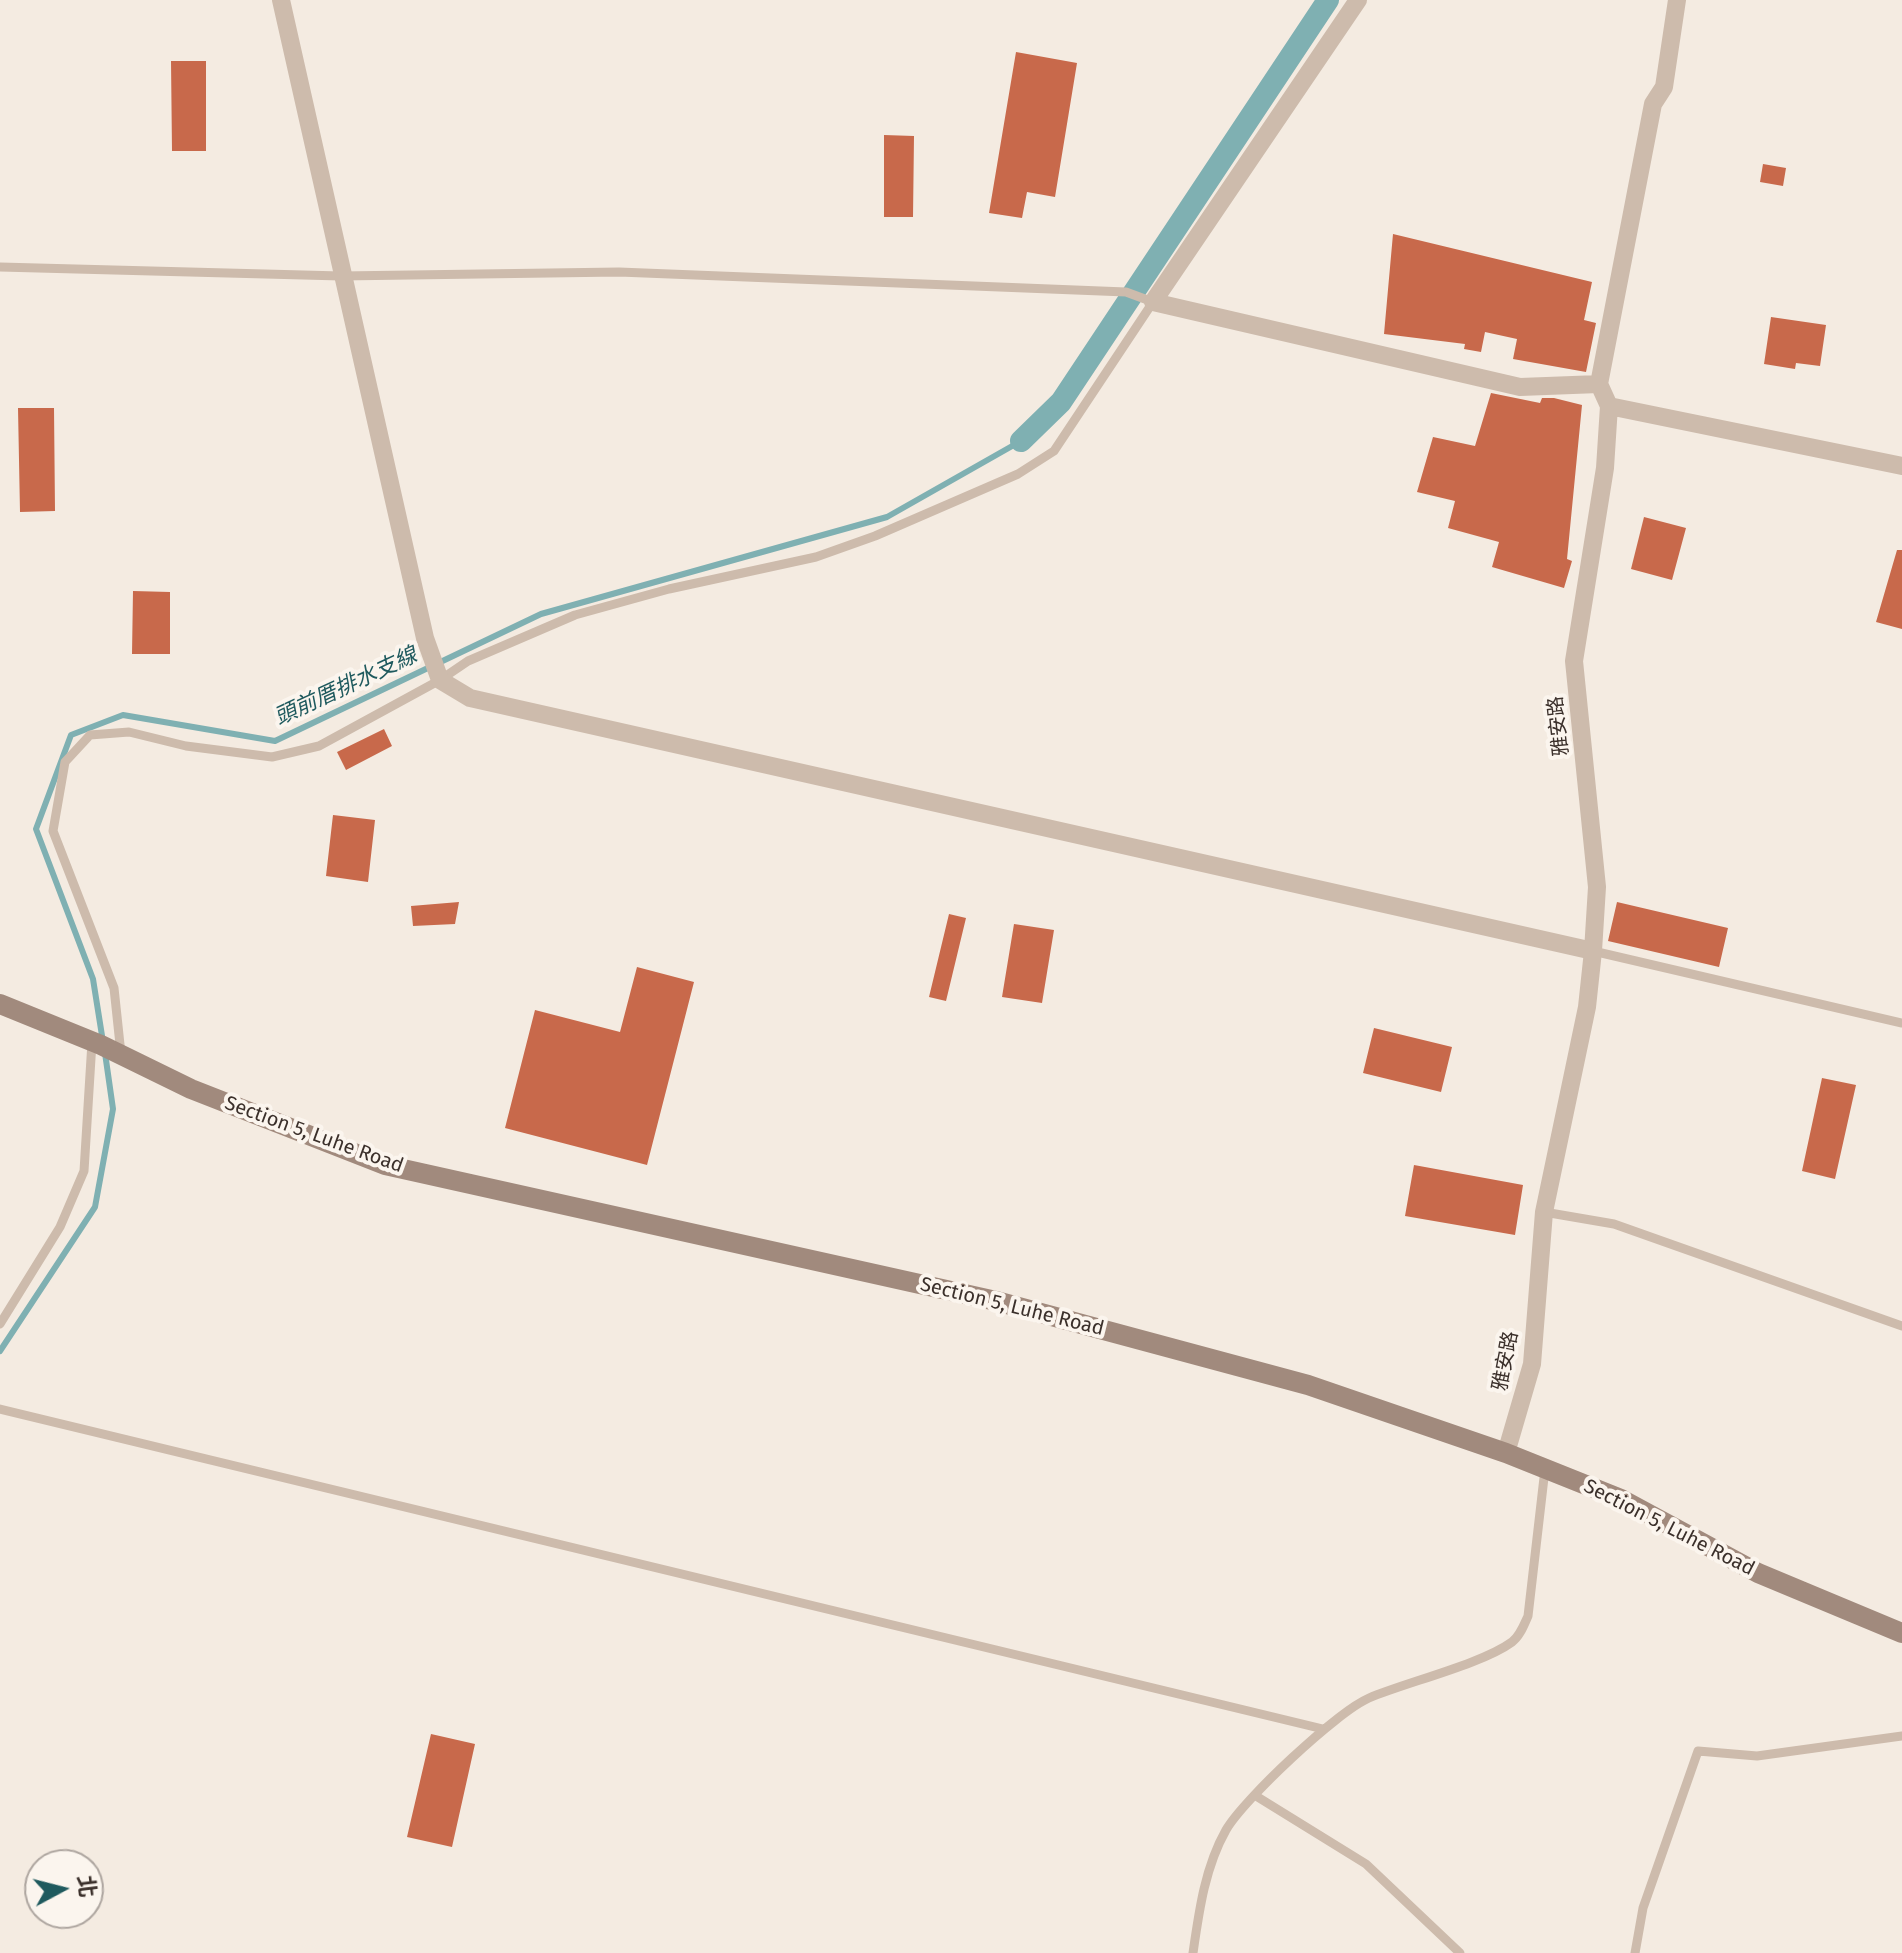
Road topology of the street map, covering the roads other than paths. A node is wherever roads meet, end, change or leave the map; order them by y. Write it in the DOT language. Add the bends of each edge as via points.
graph roads {
  1 [pos="281,0"];
  2 [pos="1358,0"];
  3 [pos="1677,0"];
  4 [pos="0,267"];
  5 [pos="341,276"];
  6 [pos="1153,302"];
  7 [pos="1599,384"];
  8 [pos="1609,406"];
  9 [pos="1902,466"];
  10 [pos="440,680"];
  11 [pos="1593,951"];
  12 [pos="0,1004"];
  13 [pos="1902,1023"];
  14 [pos="108,1048"];
  15 [pos="1544,1212"];
  16 [pos="0,1324"];
  17 [pos="1902,1326"];
  18 [pos="0,1409"];
  19 [pos="1506,1453"];
  20 [pos="1545,1469"];
  21 [pos="1902,1633"];
  22 [pos="1323,1729"];
  23 [pos="1902,1736"];
  24 [pos="1256,1796"];
  25 [pos="1193,1953"];
  26 [pos="1460,1953"];
  27 [pos="1635,1953"];
  1 -- 5 [label="street"];
  2 -- 6 [label="street"];
  3 -- 7 [label="street" via="1664,87 1653,104"];
  4 -- 5 [label="lane"];
  5 -- 6 [label="lane" via="619,272 1126,292"];
  5 -- 10 [label="street" via="425,638"];
  6 -- 7 [label="street" via="1520,387"];
  6 -- 10 [label="lane" via="1054,451 1018,474 816,557 575,615 468,661"];
  7 -- 8 [label="street, 雅安路"];
  8 -- 9 [label="street"];
  8 -- 11 [label="street, 雅安路" via="1605,468 1574,661 1597,887"];
  10 -- 11 [label="street" via="470,698"];
  10 -- 14 [label="lane" via="319,746 272,757 197,748 129,732 90,735 79,744 65,762 53,831 114,988"];
  11 -- 13 [label="lane"];
  11 -- 15 [label="street, 雅安路" via="1587,1007"];
  12 -- 14 [label="main road, Section 5, Luhe Road"];
  14 -- 16 [label="lane" via="84,1171 60,1227"];
  14 -- 19 [label="main road, Section 5, Luhe Road" via="191,1089 385,1165 996,1301 1308,1385"];
  15 -- 17 [label="lane" via="1614,1224"];
  15 -- 19 [label="street, 雅安路" via="1532,1364"];
  18 -- 22 [label="lane"];
  19 -- 20 [label="main road, Section 5, Luhe Road"];
  20 -- 21 [label="main road, Section 5, Luhe Road" via="1621,1499 1758,1573"];
  20 -- 22 [label="lane" via="1528,1616 1512,1642 1366,1700"];
  22 -- 24 [label="lane"];
  23 -- 27 [label="lane" via="1757,1756 1698,1751 1643,1908"];
  24 -- 25 [label="lane" via="1227,1828 1209,1868"];
  24 -- 26 [label="lane" via="1366,1864"];
}
